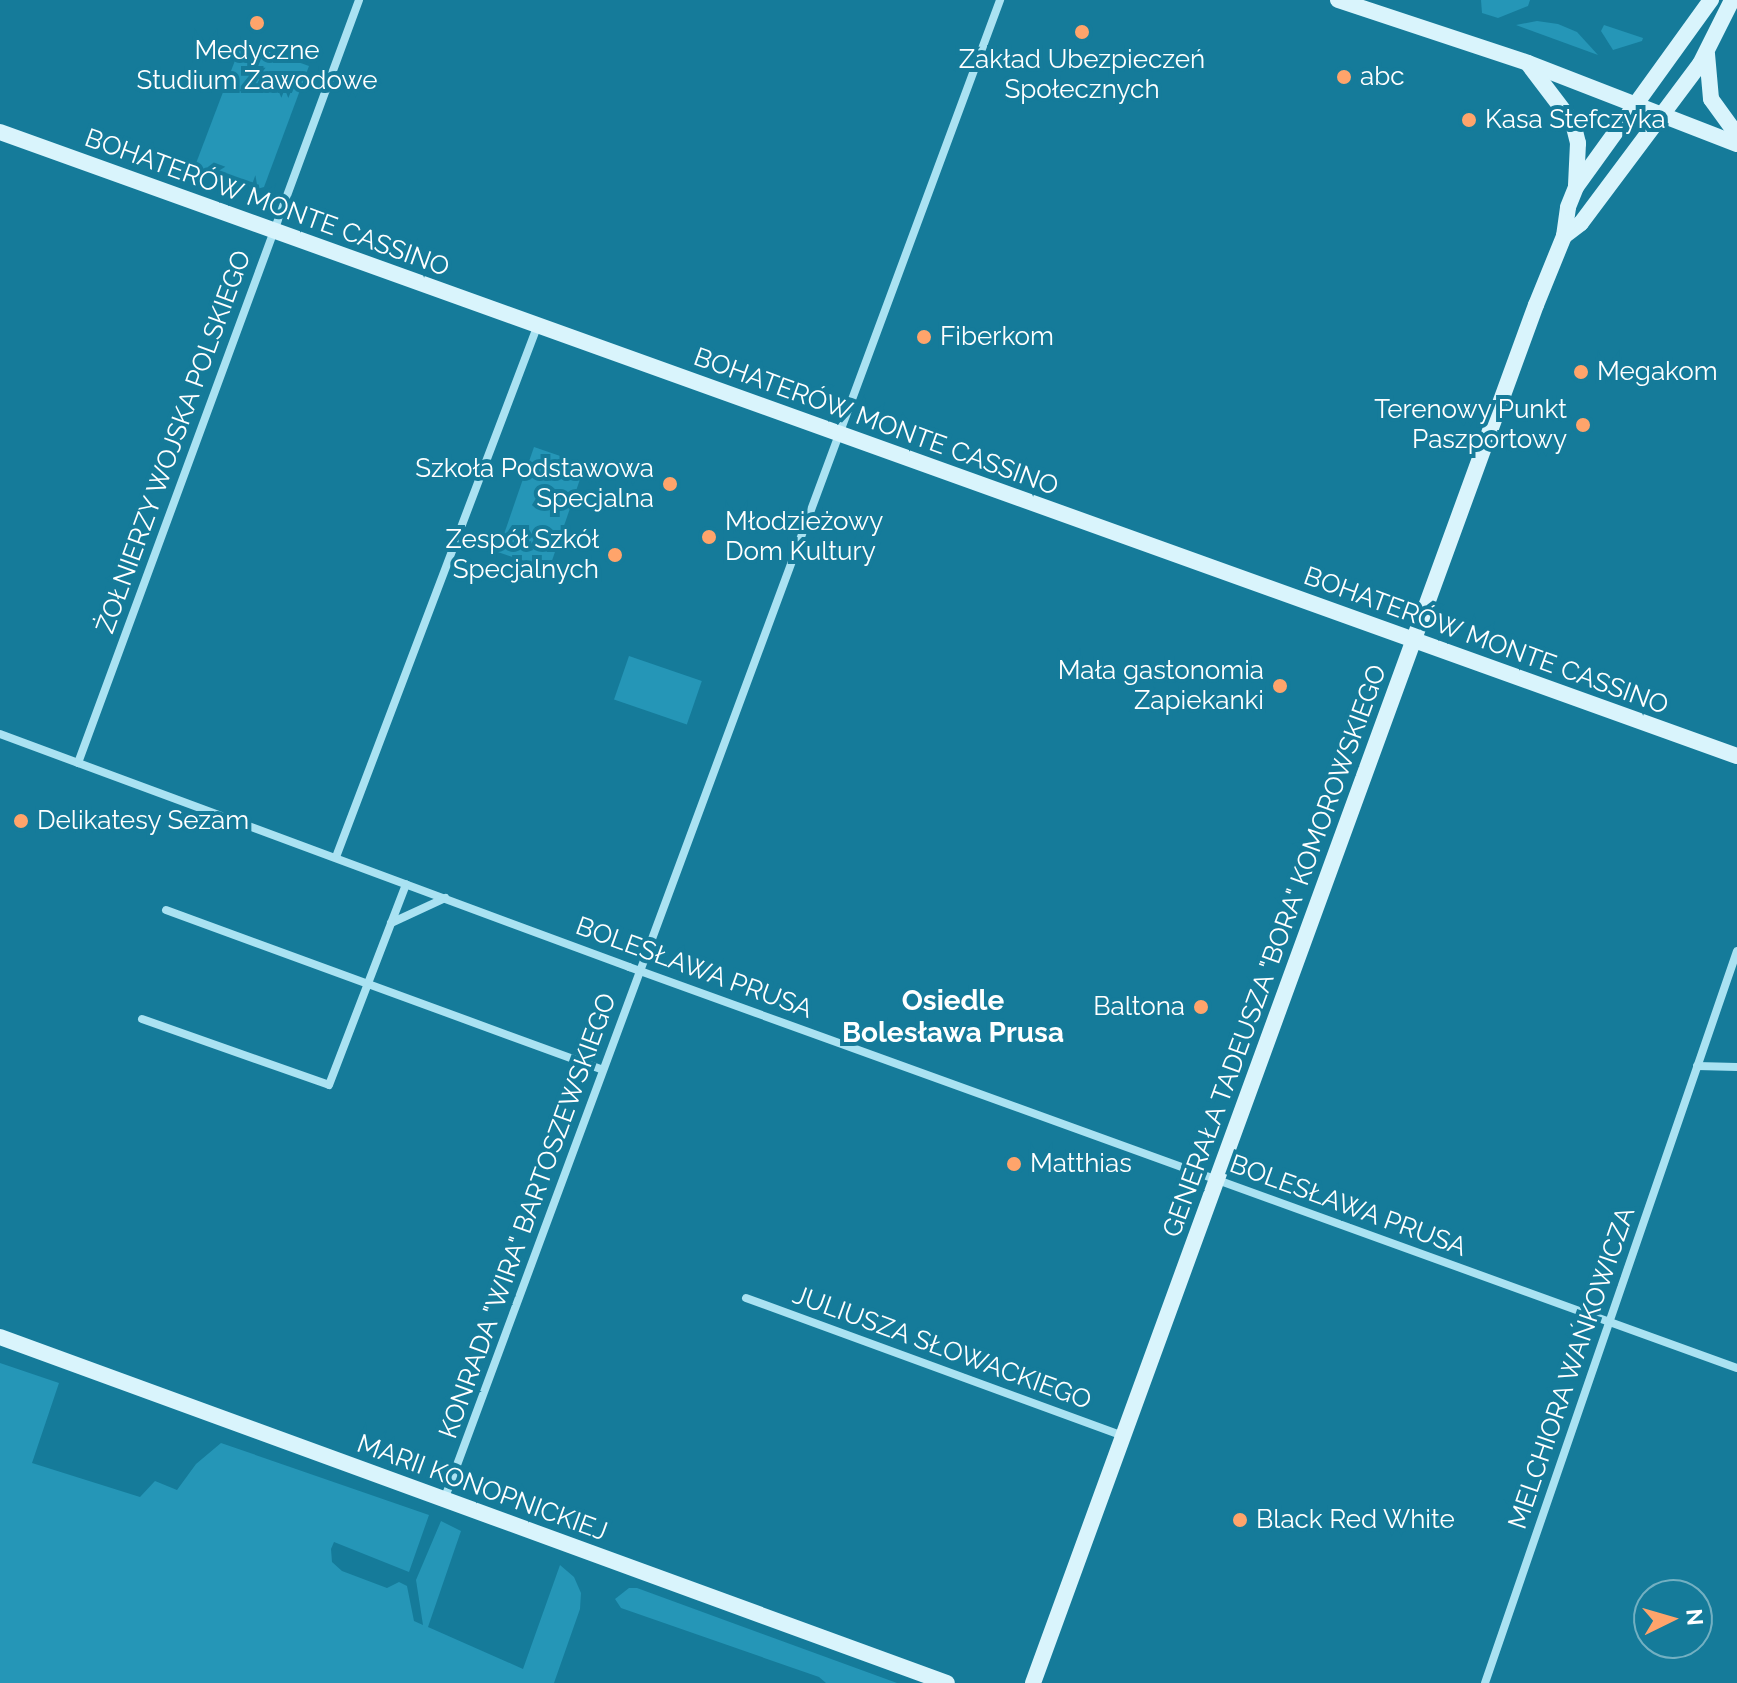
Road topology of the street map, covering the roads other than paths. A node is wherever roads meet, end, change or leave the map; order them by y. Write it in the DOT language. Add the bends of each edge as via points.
graph roads {
  1 [pos="359,0"];
  2 [pos="1000,0"];
  3 [pos="1338,0"];
  4 [pos="1711,0"];
  5 [pos="1732,0"];
  6 [pos="1707,53"];
  7 [pos="1528,63"];
  8 [pos="1635,104"];
  9 [pos="1664,115"];
  10 [pos="0,132"];
  11 [pos="1737,135"];
  12 [pos="1737,144"];
  13 [pos="1576,187"];
  14 [pos="273,231"];
  15 [pos="1564,236"];
  16 [pos="537,327"];
  17 [pos="840,435"];
  18 [pos="1414,641"];
  19 [pos="0,734"];
  20 [pos="1737,756"];
  21 [pos="78,763"];
  22 [pos="336,857"];
  23 [pos="406,884"];
  24 [pos="445,898"];
  25 [pos="166,910"];
  26 [pos="391,924"];
  27 [pos="1737,951"];
  28 [pos="640,971"];
  29 [pos="368,984"];
  30 [pos="142,1019"];
  31 [pos="1697,1066"];
  32 [pos="1737,1067"];
  33 [pos="603,1070"];
  34 [pos="1217,1180"];
  35 [pos="746,1298"];
  36 [pos="1608,1321"];
  37 [pos="0,1337"];
  38 [pos="1737,1368"];
  39 [pos="1124,1436"];
  40 [pos="444,1500"];
  41 [pos="947,1683"];
  42 [pos="1033,1683"];
  43 [pos="1485,1683"];
  1 -- 14 [label="street, ŻOŁNIERZY WOJSKA POLSKIEGO"];
  2 -- 17 [label="street, KONRADA \"WIRA\" BARTOSZEWSKIEGO"];
  3 -- 7 [label="street"];
  4 -- 8 [label="street, GENERAŁA TADEUSZA \"BORA\" KOMOROWSKIEGO"];
  5 -- 6 [label="street, GENERAŁA TADEUSZA \"BORA\" KOMOROWSKIEGO"];
  6 -- 9 [label="street, GENERAŁA TADEUSZA \"BORA\" KOMOROWSKIEGO"];
  6 -- 11 [label="street" via="1711,99"];
  7 -- 8 [label="street"];
  7 -- 13 [label="street" via="1573,123 1578,143"];
  8 -- 9 [label="street"];
  8 -- 13 [label="street, GENERAŁA TADEUSZA \"BORA\" KOMOROWSKIEGO"];
  9 -- 12 [label="street"];
  9 -- 15 [label="street, GENERAŁA TADEUSZA \"BORA\" KOMOROWSKIEGO" via="1581,223"];
  10 -- 14 [label="street, BOHATERÓW MONTE CASSINO"];
  13 -- 15 [label="street, GENERAŁA TADEUSZA \"BORA\" KOMOROWSKIEGO" via="1565,214"];
  14 -- 16 [label="street, BOHATERÓW MONTE CASSINO"];
  14 -- 21 [label="street, ŻOŁNIERZY WOJSKA POLSKIEGO"];
  15 -- 18 [label="street, GENERAŁA TADEUSZA \"BORA\" KOMOROWSKIEGO"];
  16 -- 17 [label="street, BOHATERÓW MONTE CASSINO"];
  16 -- 22 [label="street"];
  17 -- 18 [label="street, BOHATERÓW MONTE CASSINO"];
  17 -- 28 [label="street, KONRADA \"WIRA\" BARTOSZEWSKIEGO"];
  18 -- 20 [label="street, BOHATERÓW MONTE CASSINO"];
  18 -- 34 [label="street, GENERAŁA TADEUSZA \"BORA\" KOMOROWSKIEGO"];
  19 -- 21 [label="street, BOLESŁAWA PRUSA"];
  21 -- 22 [label="street, BOLESŁAWA PRUSA"];
  22 -- 23 [label="street, BOLESŁAWA PRUSA"];
  23 -- 24 [label="street, BOLESŁAWA PRUSA"];
  23 -- 26 [label="street"];
  24 -- 26 [label="street"];
  24 -- 28 [label="street, BOLESŁAWA PRUSA"];
  25 -- 29 [label="street"];
  26 -- 29 [label="street"];
  27 -- 31 [label="street, MELCHIORA WAŃKOWICZA"];
  28 -- 33 [label="street, KONRADA \"WIRA\" BARTOSZEWSKIEGO"];
  28 -- 34 [label="street, BOLESŁAWA PRUSA"];
  29 -- 30 [label="street" via="329,1085"];
  29 -- 33 [label="street"];
  31 -- 32 [label="street"];
  31 -- 36 [label="street, MELCHIORA WAŃKOWICZA"];
  33 -- 40 [label="street, KONRADA \"WIRA\" BARTOSZEWSKIEGO"];
  34 -- 36 [label="street, BOLESŁAWA PRUSA"];
  34 -- 39 [label="street, GENERAŁA TADEUSZA \"BORA\" KOMOROWSKIEGO"];
  35 -- 39 [label="street, JULIUSZA SŁOWACKIEGO"];
  36 -- 38 [label="street, BOLESŁAWA PRUSA"];
  36 -- 43 [label="street, MELCHIORA WAŃKOWICZA"];
  37 -- 40 [label="street, MARII KONOPNICKIEJ"];
  39 -- 42 [label="street, GENERAŁA TADEUSZA \"BORA\" KOMOROWSKIEGO"];
  40 -- 41 [label="street, MARII KONOPNICKIEJ"];
}
